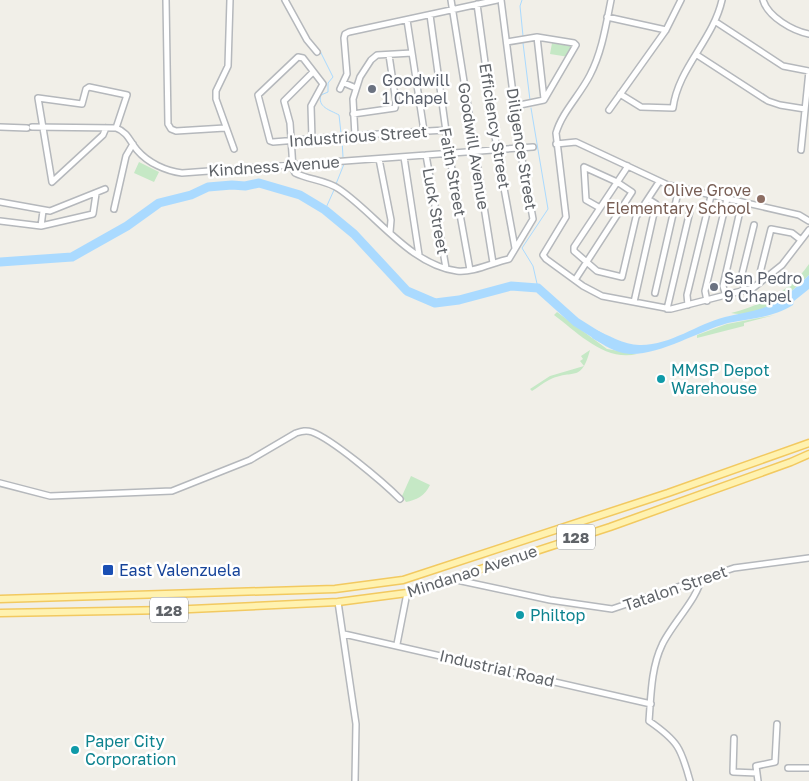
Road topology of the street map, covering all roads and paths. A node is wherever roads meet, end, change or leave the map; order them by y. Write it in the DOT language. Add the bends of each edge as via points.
graph roads {
  1 [pos="166,0"];
  2 [pos="230,0"];
  3 [pos="285,0"];
  4 [pos="452,0"];
  5 [pos="499,0"];
  6 [pos="611,0"];
  7 [pos="681,0"];
  8 [pos="722,0"];
  9 [pos="763,0"];
  10 [pos="477,4"];
  11 [pos="453,10"];
  12 [pos="430,15"];
  13 [pos="608,17"];
  14 [pos="407,20"];
  15 [pos="716,22"];
  16 [pos="666,30"];
  17 [pos="809,34"];
  18 [pos="537,37"];
  19 [pos="507,42"];
  20 [pos="317,52"];
  21 [pos="412,53"];
  22 [pos="389,55"];
  23 [pos="697,55"];
  24 [pos="809,71"];
  25 [pos="313,72"];
  26 [pos="344,83"];
  27 [pos="356,88"];
  28 [pos="340,89"];
  29 [pos="620,94"];
  30 [pos="544,100"];
  31 [pos="515,106"];
  32 [pos="805,109"];
  33 [pos="608,110"];
  34 [pos="352,114"];
  35 [pos="41,126"];
  36 [pos="0,127"];
  37 [pos="106,128"];
  38 [pos="116,128"];
  39 [pos="225,128"];
  40 [pos="446,130"];
  41 [pos="424,131"];
  42 [pos="355,136"];
  43 [pos="312,139"];
  44 [pos="291,140"];
  45 [pos="133,144"];
  46 [pos="556,144"];
  47 [pos="534,147"];
  48 [pos="520,148"];
  49 [pos="234,149"];
  50 [pos="497,150"];
  51 [pos="801,150"];
  52 [pos="474,152"];
  53 [pos="449,153"];
  54 [pos="426,155"];
  55 [pos="404,158"];
  56 [pos="379,160"];
  57 [pos="292,164"];
  58 [pos="628,166"];
  59 [pos="617,182"];
  60 [pos="659,182"];
  61 [pos="679,188"];
  62 [pos="105,190"];
  63 [pos="96,194"];
  64 [pos="711,196"];
  65 [pos="648,199"];
  66 [pos="727,199"];
  67 [pos="0,202"];
  68 [pos="742,202"];
  69 [pos="600,208"];
  70 [pos="114,209"];
  71 [pos="43,211"];
  72 [pos="690,211"];
  73 [pos="0,221"];
  74 [pos="809,221"];
  75 [pos="754,225"];
  76 [pos="41,226"];
  77 [pos="809,230"];
  78 [pos="390,232"];
  79 [pos="801,240"];
  80 [pos="515,248"];
  81 [pos="419,255"];
  82 [pos="587,262"];
  83 [pos="493,263"];
  84 [pos="446,268"];
  85 [pos="470,270"];
  86 [pos="765,278"];
  87 [pos="575,280"];
  88 [pos="745,291"];
  89 [pos="654,293"];
  90 [pos="726,296"];
  91 [pos="707,301"];
  92 [pos="634,302"];
  93 [pos="688,305"];
  94 [pos="667,309"];
  95 [pos="809,443"];
  96 [pos="809,454"];
  97 [pos="0,483"];
  98 [pos="400,499"];
  99 [pos="809,558"];
  100 [pos="701,578"];
  101 [pos="452,579"];
  102 [pos="407,593"];
  103 [pos="208,594"];
  104 [pos="37,598"];
  105 [pos="0,599"];
  106 [pos="338,602"];
  107 [pos="209,608"];
  108 [pos="37,612"];
  109 [pos="0,613"];
  110 [pos="344,634"];
  111 [pos="397,644"];
  112 [pos="651,704"];
  113 [pos="777,724"];
  114 [pos="734,738"];
  115 [pos="788,768"];
  116 [pos="809,768"];
  117 [pos="757,773"];
  118 [pos="355,781"];
  119 [pos="690,781"];
  120 [pos="758,781"];
  1 -- 39 [label="street" via="168,124 171,129 194,131"];
  2 -- 39 [label="street" via="228,66 216,91"];
  3 -- 20 [label="street"];
  4 -- 11 [label="street, Goodwill Avenue"];
  5 -- 10 [label="street"];
  5 -- 19 [label="street, Diligence Street"];
  6 -- 13 [label="street"];
  7 -- 16 [label="street"];
  8 -- 15 [label="street"];
  9 -- 17 [label="street" via="774,15"];
  10 -- 11 [label="street"];
  10 -- 50 [label="street, Efficiency Street"];
  11 -- 12 [label="street"];
  11 -- 52 [label="street, Goodwill Avenue"];
  12 -- 14 [label="street"];
  12 -- 40 [label="street, Faith Street"];
  13 -- 16 [label="street"];
  13 -- 46 [label="street" via="598,58 583,89 558,126"];
  14 -- 21 [label="street"];
  14 -- 26 [label="street" via="345,34 347,74"];
  15 -- 23 [label="street"];
  15 -- 24 [label="street" via="783,66"];
  16 -- 29 [label="street"];
  18 -- 19 [label="street"];
  18 -- 30 [label="street"];
  18 -- 30 [label="street" via="574,42 576,46"];
  19 -- 31 [label="street, Diligence Street"];
  21 -- 22 [label="street"];
  21 -- 41 [label="street"];
  22 -- 27 [label="street" via="374,56"];
  22 -- 34 [label="street" via="395,108"];
  23 -- 29 [label="street" via="678,84 673,108 641,107"];
  23 -- 32 [label="street" via="774,104"];
  24 -- 32 [label="street"];
  25 -- 43 [label="street" via="323,86 311,106"];
  25 -- 44 [label="street" via="285,99"];
  25 -- 44 [label="street, Industrious Street" via="301,57 297,57 258,93 270,141"];
  26 -- 27 [label="street"];
  26 -- 28 [label="street"];
  27 -- 34 [label="street"];
  29 -- 33 [label="street"];
  30 -- 31 [label="street"];
  31 -- 48 [label="street, Diligence Street"];
  32 -- 51 [label="street"];
  34 -- 42 [label="street"];
  35 -- 36 [label="street"];
  35 -- 37 [label="street"];
  35 -- 37 [label="street" via="52,182 103,135"];
  35 -- 38 [label="street" via="39,98 82,104 90,87 127,95"];
  37 -- 38 [label="street"];
  38 -- 45 [label="street, Kindness Avenue" via="125,133"];
  39 -- 49 [label="street"];
  40 -- 41 [label="street, Industrious Street"];
  40 -- 53 [label="street, Faith Street"];
  41 -- 42 [label="street, Industrious Street"];
  42 -- 43 [label="street, Industrious Street"];
  43 -- 44 [label="street, Industrious Street"];
  44 -- 57 [label="street"];
  45 -- 57 [label="street, Kindness Avenue" via="151,162 178,172"];
  45 -- 70 [label="street" via="126,156"];
  46 -- 58 [label="street" via="576,142"];
  46 -- 87 [label="street" via="566,217 543,255"];
  47 -- 48 [label="street, Kindness Avenue"];
  48 -- 50 [label="street, Kindness Avenue"];
  48 -- 80 [label="street, Diligence Street" via="533,219"];
  50 -- 52 [label="street, Kindness Avenue"];
  50 -- 80 [label="street, Efficiency Street"];
  52 -- 53 [label="street, Kindness Avenue"];
  52 -- 83 [label="street, Goodwill Avenue"];
  53 -- 54 [label="street, Kindness Avenue"];
  53 -- 85 [label="street, Faith Street"];
  54 -- 55 [label="street, Kindness Avenue"];
  54 -- 84 [label="street, Luck Street"];
  55 -- 56 [label="street, Kindness Avenue"];
  55 -- 81 [label="street"];
  56 -- 57 [label="street, Kindness Avenue"];
  56 -- 78 [label="street" via="391,220"];
  57 -- 78 [label="street, Diligence Street" via="296,174 341,190"];
  58 -- 59 [label="street"];
  58 -- 60 [label="street"];
  59 -- 69 [label="street"];
  59 -- 69 [label="street" via="582,168 586,200"];
  59 -- 82 [label="street" via="632,193"];
  60 -- 61 [label="street"];
  60 -- 65 [label="street"];
  61 -- 64 [label="street"];
  61 -- 89 [label="street"];
  62 -- 63 [label="street"];
  63 -- 71 [label="street"];
  63 -- 76 [label="street" via="93,214"];
  64 -- 66 [label="street"];
  64 -- 93 [label="street" via="687,295"];
  65 -- 82 [label="street" via="636,217 621,278 597,271"];
  65 -- 92 [label="street" via="656,204"];
  66 -- 68 [label="street"];
  66 -- 91 [label="street" via="705,290"];
  67 -- 71 [label="street"];
  68 -- 74 [label="street" via="799,215"];
  68 -- 90 [label="street" via="722,286"];
  69 -- 82 [label="street" via="574,248"];
  71 -- 76 [label="street"];
  72 -- 94 [label="street"];
  73 -- 76 [label="street"];
  75 -- 88 [label="street" via="741,278"];
  77 -- 79 [label="street"];
  78 -- 81 [label="street, Diligence Street"];
  79 -- 86 [label="street" via="782,265"];
  79 -- 86 [label="street" via="792,233 771,229 760,273"];
  80 -- 83 [label="street, Diligence Street" via="510,259"];
  81 -- 84 [label="street, Diligence Street"];
  82 -- 87 [label="street"];
  83 -- 85 [label="street, Diligence Street"];
  84 -- 85 [label="street, Diligence Street"];
  86 -- 88 [label="street"];
  87 -- 92 [label="street" via="602,296"];
  88 -- 90 [label="street"];
  90 -- 91 [label="street"];
  91 -- 93 [label="street"];
  92 -- 94 [label="street"];
  93 -- 94 [label="street"];
  95 -- 103 [label="main road, Mindanao Avenue / 128" via="404,580 335,589"];
  96 -- 101 [label="main road, Mindanao Avenue / 128" via="610,527"];
  97 -- 98 [label="street" via="50,496 172,491 243,463 296,432 308,431 347,456"];
  99 -- 100 [label="street, Tatalon Street" via="737,567"];
  100 -- 101 [label="street, Tatalon Street" via="612,609 550,600"];
  100 -- 112 [label="street" via="699,589 670,629 657,655"];
  101 -- 102 [label="main road, Mindanao Avenue / 128"];
  102 -- 106 [label="main road, Mindanao Avenue / 128"];
  102 -- 111 [label="street"];
  103 -- 104 [label="main road, Mindanao Avenue / 128"];
  103 -- 107 [label="main road"];
  104 -- 105 [label="main road, Mindanao Avenue / 128"];
  104 -- 108 [label="main road"];
  106 -- 107 [label="main road, Mindanao Avenue / 128"];
  106 -- 110 [label="street"];
  107 -- 108 [label="main road, Mindanao Avenue / 128"];
  108 -- 109 [label="main road, Mindanao Avenue / 128"];
  110 -- 111 [label="street, Industrial Road"];
  110 -- 118 [label="street" via="356,724"];
  111 -- 112 [label="street, Industrial Road"];
  112 -- 119 [label="street" via="649,722 677,744"];
  113 -- 117 [label="street" via="775,762 756,766"];
  114 -- 117 [label="street" via="733,772"];
  115 -- 116 [label="street"];
  117 -- 120 [label="street"];
}
